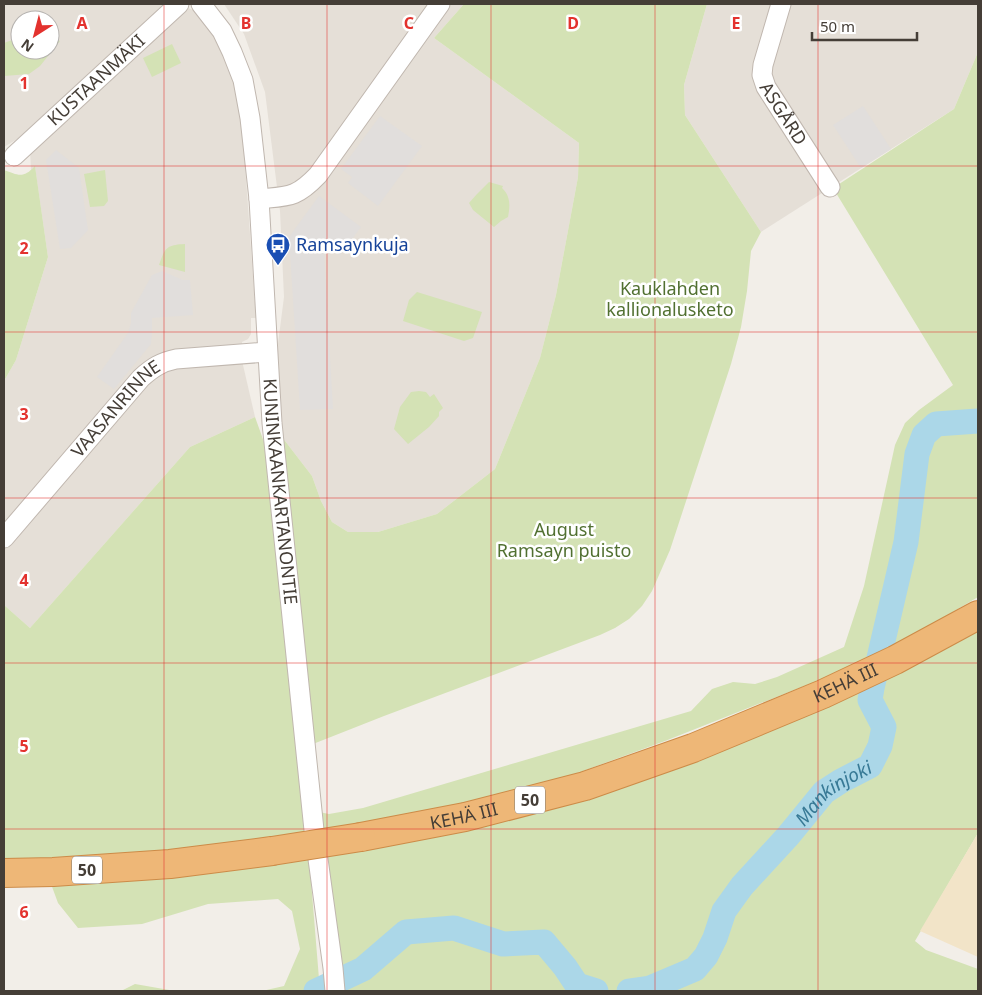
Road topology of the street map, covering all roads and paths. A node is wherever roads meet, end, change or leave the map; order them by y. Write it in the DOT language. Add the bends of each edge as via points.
graph roads {
  1 [pos="180,4"];
  2 [pos="201,4"];
  3 [pos="440,4"];
  4 [pos="781,4"];
  5 [pos="14,156"];
  6 [pos="830,187"];
  7 [pos="259,199"];
  8 [pos="267,352"];
  9 [pos="4,538"];
  10 [pos="973,618"];
  11 [pos="4,873"];
  12 [pos="335,991"];
  1 -- 5 [label="street, KUSTAANMÄKI"];
  2 -- 7 [label="street, KUNINKAANKARTANONTIE" via="222,31 243,80"];
  3 -- 7 [label="street" via="318,175 294,194"];
  4 -- 6 [label="street, ASGÅRD" via="762,65 762,75 766,87"];
  7 -- 8 [label="street, KUNINKAANKARTANONTIE"];
  8 -- 9 [label="street, VAASANRINNE" via="176,359 154,367 141,378"];
  8 -- 12 [label="street, KUNINKAANKARTANONTIE" via="314,830"];
  10 -- 11 [label="highway, KEHÄ III / 50, bridge" via="823,694 693,748 585,786 466,816 272,851 160,865"];
}
